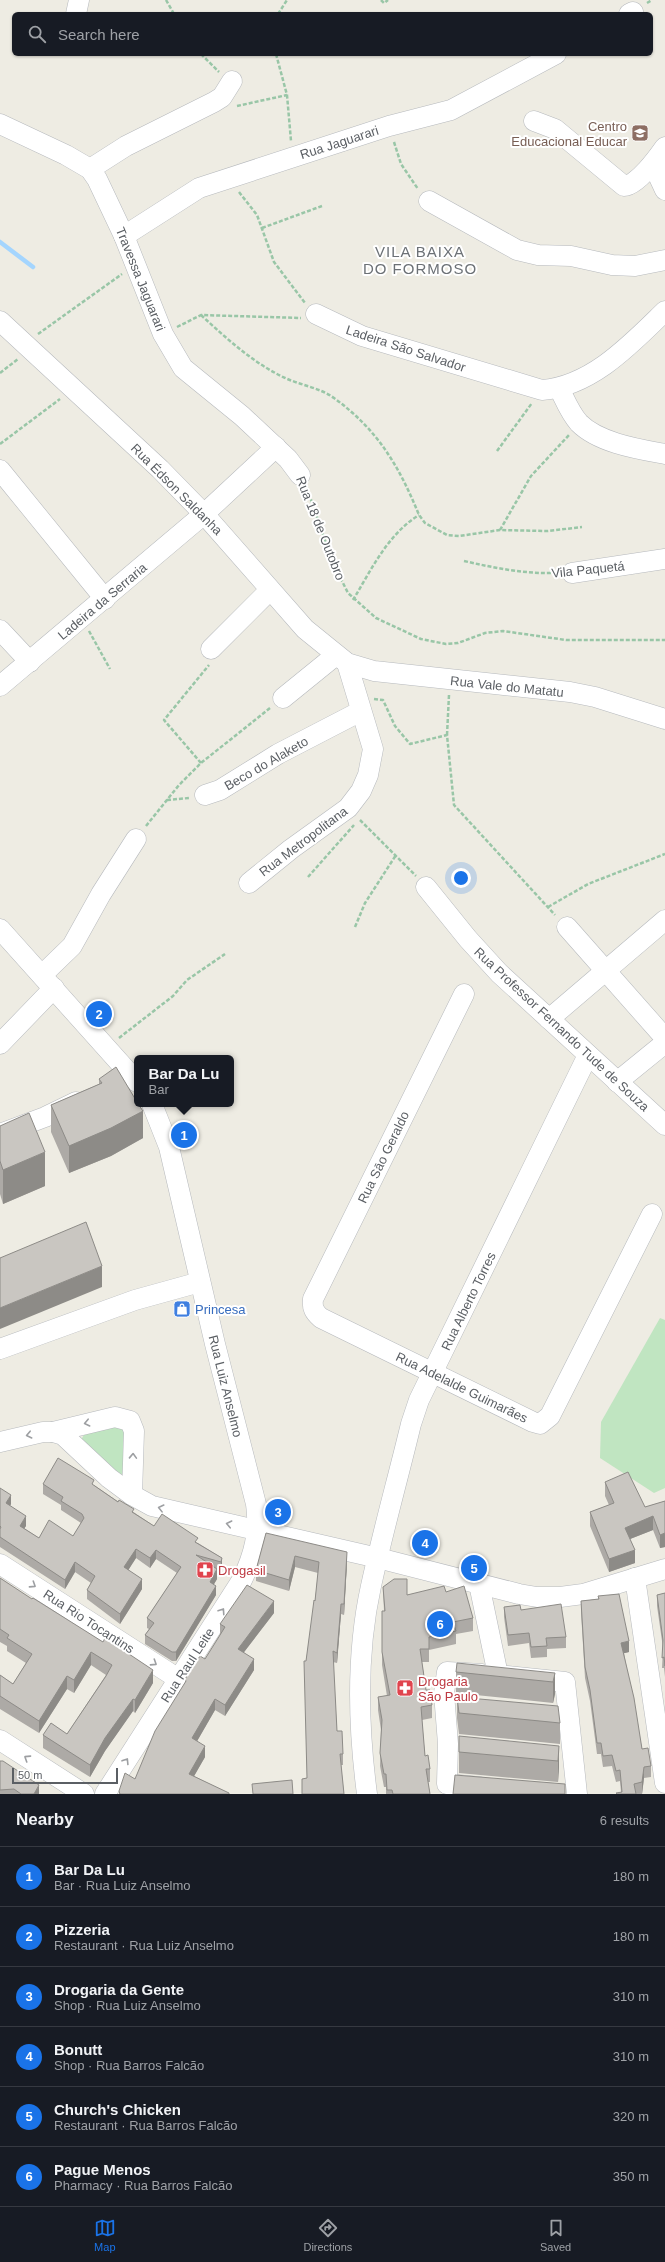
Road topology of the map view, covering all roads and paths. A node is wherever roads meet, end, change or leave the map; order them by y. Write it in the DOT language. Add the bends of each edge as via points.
graph roads {
  1 [pos="79,0"];
  2 [pos="166,0"];
  3 [pos="287,0"];
  4 [pos="381,0"];
  5 [pos="388,0"];
  6 [pos="76,12"];
  7 [pos="173,12"];
  8 [pos="279,12"];
  9 [pos="203,56"];
  10 [pos="277,56"];
  11 [pos="552,56"];
  12 [pos="232,82"];
  13 [pos="287,95"];
  14 [pos="214,102"];
  15 [pos="534,120"];
  16 [pos="0,124"];
  17 [pos="389,126"];
  18 [pos="661,152"];
  19 [pos="293,157"];
  20 [pos="90,169"];
  21 [pos="232,177"];
  22 [pos="663,182"];
  23 [pos="429,201"];
  24 [pos="322,206"];
  25 [pos="262,228"];
  26 [pos="124,236"];
  27 [pos="665,260"];
  28 [pos="135,265"];
  29 [pos="665,311"];
  30 [pos="316,314"];
  31 [pos="201,315"];
  32 [pos="0,321"];
  33 [pos="164,334"];
  34 [pos="28,346"];
  35 [pos="0,374"];
  36 [pos="73,389"];
  37 [pos="550,389"];
  38 [pos="580,424"];
  39 [pos="0,444"];
  40 [pos="276,447"];
  41 [pos="497,451"];
  42 [pos="665,454"];
  43 [pos="0,470"];
  44 [pos="300,475"];
  45 [pos="204,514"];
  46 [pos="419,515"];
  47 [pos="582,527"];
  48 [pos="500,530"];
  49 [pos="665,559"];
  50 [pos="464,561"];
  51 [pos="572,573"];
  52 [pos="270,590"];
  53 [pos="105,599"];
  54 [pos="353,600"];
  55 [pos="82,618"];
  56 [pos="0,630"];
  57 [pos="665,640"];
  58 [pos="211,649"];
  59 [pos="342,659"];
  60 [pos="30,662"];
  61 [pos="110,669"];
  62 [pos="450,680"];
  63 [pos="0,686"];
  64 [pos="283,698"];
  65 [pos="359,703"];
  66 [pos="665,719"];
  67 [pos="447,735"];
  68 [pos="201,763"];
  69 [pos="206,795"];
  70 [pos="166,800"];
  71 [pos="136,839"];
  72 [pos="396,854"];
  73 [pos="665,854"];
  74 [pos="308,877"];
  75 [pos="249,883"];
  76 [pos="426,887"];
  77 [pos="548,907"];
  78 [pos="665,920"];
  79 [pos="355,927"];
  80 [pos="566,927"];
  81 [pos="4,941"];
  82 [pos="225,954"];
  83 [pos="607,972"];
  84 [pos="48,982"];
  85 [pos="464,994"];
  86 [pos="549,1019"];
  87 [pos="665,1038"];
  88 [pos="665,1043"];
  89 [pos="0,1044"];
  90 [pos="107,1047"];
  91 [pos="588,1055"];
  92 [pos="124,1066"];
  93 [pos="134,1078"];
  94 [pos="106,1079"];
  95 [pos="617,1082"];
  96 [pos="89,1092"];
  97 [pos="153,1107"];
  98 [pos="665,1125"];
  99 [pos="0,1134"];
  100 [pos="652,1214"];
  101 [pos="200,1282"];
  102 [pos="321,1318"];
  103 [pos="0,1349"];
  104 [pos="433,1374"];
  105 [pos="53,1432"];
  106 [pos="0,1442"];
  107 [pos="132,1495"];
  108 [pos="258,1531"];
  109 [pos="378,1558"];
  110 [pos="0,1564"];
  111 [pos="665,1569"];
  112 [pos="635,1578"];
  113 [pos="479,1584"];
  114 [pos="498,1675"];
  115 [pos="177,1678"];
  116 [pos="0,1740"];
  117 [pos="665,1783"];
  118 [pos="500,1789"];
  119 [pos="665,1790"];
  120 [pos="84,1794"];
  121 [pos="104,1794"];
  122 [pos="367,1794"];
  123 [pos="577,1794"];
  124 [pos="664,1794"];
  1 -- 6 [label="street"];
  2 -- 7 [label="path"];
  3 -- 8 [label="path"];
  4 -- 5 [label="path" via="384,3"];
  9 -- 12 [label="path"];
  10 -- 13 [label="path"];
  11 -- 17 [label="street, Rua Jaguarari" via="451,110"];
  12 -- 14 [label="street" via="222,97"];
  13 -- 14 [label="path" via="225,108"];
  13 -- 19 [label="path"];
  14 -- 20 [label="street" via="126,146"];
  15 -- 18 [label="street" via="555,129 624,186 630,186"];
  16 -- 20 [label="street, Travessa Jaguarari"];
  17 -- 19 [label="street, Rua Jaguarari"];
  17 -- 23 [label="path" via="401,164"];
  18 -- 22 [label="street" via="656,168"];
  19 -- 21 [label="street, Rua Jaguarari"];
  20 -- 26 [label="street, Travessa Jaguarari"];
  21 -- 25 [label="path"];
  21 -- 26 [label="street, Rua Jaguarari" via="191,193"];
  23 -- 27 [label="street" via="528,254 571,256 612,265 635,266"];
  24 -- 25 [label="path"];
  25 -- 30 [label="path" via="274,262 297,294"];
  26 -- 28 [label="street, Travessa Jaguarari"];
  28 -- 33 [label="street, Travessa Jaguarari"];
  28 -- 34 [label="path"];
  29 -- 37 [label="street" via="615,357 593,371"];
  30 -- 31 [label="path" via="298,319"];
  30 -- 37 [label="street, Ladeira São Salvador" via="357,334 381,342"];
  31 -- 33 [label="path"];
  31 -- 46 [label="path" via="260,365 302,386 333,397 366,424 392,459"];
  32 -- 34 [label="street, Rua Édson Saldanha"];
  33 -- 40 [label="street, Travessa Jaguarari" via="183,368"];
  34 -- 35 [label="path"];
  34 -- 36 [label="street, Rua Édson Saldanha"];
  36 -- 39 [label="path"];
  36 -- 45 [label="street, Rua Édson Saldanha" via="160,469"];
  37 -- 38 [label="street"];
  37 -- 41 [label="path"];
  38 -- 42 [label="street" via="608,439"];
  38 -- 48 [label="path" via="531,476"];
  40 -- 44 [label="street, Rua 18 de Outobro"];
  40 -- 45 [label="street, Ladeira da Serraria"];
  43 -- 53 [label="street"];
  44 -- 54 [label="path, Rua 18 de Outobro" via="332,561"];
  45 -- 52 [label="street, Rua Édson Saldanha"];
  45 -- 53 [label="street, Ladeira da Serraria"];
  46 -- 48 [label="path" via="425,523 447,535"];
  46 -- 54 [label="path" via="410,521 382,552"];
  47 -- 48 [label="path" via="548,532"];
  49 -- 51 [label="street, Vila Paquetá"];
  50 -- 51 [label="path, Vila Paquetá" via="537,574"];
  52 -- 58 [label="street"];
  52 -- 59 [label="street, Rua Édson Saldanha" via="305,629"];
  53 -- 55 [label="street, Ladeira da Serraria"];
  54 -- 57 [label="path, Rua 18 de Outobro" via="376,618 403,632 446,644 458,643 485,633 503,631 566,640"];
  55 -- 60 [label="street, Ladeira da Serraria"];
  55 -- 61 [label="path"];
  56 -- 60 [label="street"];
  58 -- 68 [label="path" via="210,664 164,720"];
  59 -- 62 [label="street, Rua Vale do Matatu" via="374,671"];
  59 -- 64 [label="street"];
  59 -- 65 [label="street, Rua Metropolitana"];
  60 -- 63 [label="street, Ladeira da Serraria"];
  62 -- 66 [label="street, Rua Vale do Matatu" via="570,692 595,697"];
  62 -- 67 [label="path"];
  64 -- 68 [label="path"];
  65 -- 67 [label="path" via="384,700 395,726 410,744"];
  65 -- 69 [label="street, Beco do Alaketo" via="220,790"];
  65 -- 75 [label="street, Rua Metropolitana" via="374,749 368,775 360,792 348,808"];
  67 -- 77 [label="path" via="454,805"];
  68 -- 70 [label="path"];
  69 -- 70 [label="path"];
  70 -- 71 [label="path"];
  71 -- 84 [label="street"];
  72 -- 74 [label="path" via="359,819"];
  72 -- 76 [label="path"];
  72 -- 79 [label="path" via="365,903"];
  73 -- 77 [label="path" via="588,884"];
  76 -- 86 [label="street, Rua Professor Fernando Tude de Souza" via="499,973"];
  77 -- 80 [label="path"];
  78 -- 83 [label="street"];
  80 -- 83 [label="street"];
  81 -- 84 [label="street"];
  82 -- 90 [label="path" via="188,980 173,996"];
  83 -- 86 [label="street"];
  83 -- 87 [label="street"];
  84 -- 89 [label="street"];
  84 -- 90 [label="street"];
  85 -- 102 [label="street, Rua Sāo Geraldo" via="313,1299 312,1306"];
  86 -- 91 [label="street, Rua Professor Fernando Tude de Souza"];
  88 -- 95 [label="street"];
  90 -- 92 [label="street"];
  91 -- 95 [label="street, Rua Professor Fernando Tude de Souza"];
  91 -- 104 [label="street, Rua Alberto Torres"];
  92 -- 93 [label="street"];
  92 -- 94 [label="street"];
  95 -- 98 [label="street, Rua Professor Fernando Tude de Souza"];
  96 -- 99 [label="street" via="65,1108"];
  97 -- 101 [label="street, Rua Luiz Anselmo" via="168,1147"];
  100 -- 104 [label="street, Rua Adelalde Guimarães" via="546,1421 540,1424 533,1422"];
  101 -- 103 [label="street" via="135,1300"];
  101 -- 108 [label="street, Rua Luiz Anselmo" via="256,1504"];
  102 -- 104 [label="street, Rua Adelalde Guimarães"];
  104 -- 109 [label="street, Rua Alberto Torres" via="411,1424"];
  105 -- 106 [label="street, one-way"];
  105 -- 107 [label="street" via="63,1435"];
  107 -- 105 [label="street, one-way" via="134,1431 130,1421 115,1417"];
  108 -- 107 [label="street, one-way" via="152,1506"];
  108 -- 109 [label="street"];
  115 -- 108 [label="street, Rua Raul Leite, one-way" via="242,1580 250,1563"];
  109 -- 113 [label="street"];
  109 -- 122 [label="street, Rua Alberto Torres" via="365,1623 360,1702 361,1748"];
  110 -- 115 [label="street, Rua Rio Tocantins, one-way"];
  111 -- 112 [label="street"];
  112 -- 113 [label="street" via="584,1594 560,1597 519,1594"];
  112 -- 117 [label="street"];
  113 -- 114 [label="street"];
  114 -- 118 [label="street" via="447,1672 444,1693 454,1705 456,1745 447,1784"];
  114 -- 123 [label="street" via="565,1682 561,1716 566,1756"];
  121 -- 115 [label="street, Rua Raul Leite, one-way"];
  120 -- 116 [label="street, one-way"];
  119 -- 124 [label="street"];
}
